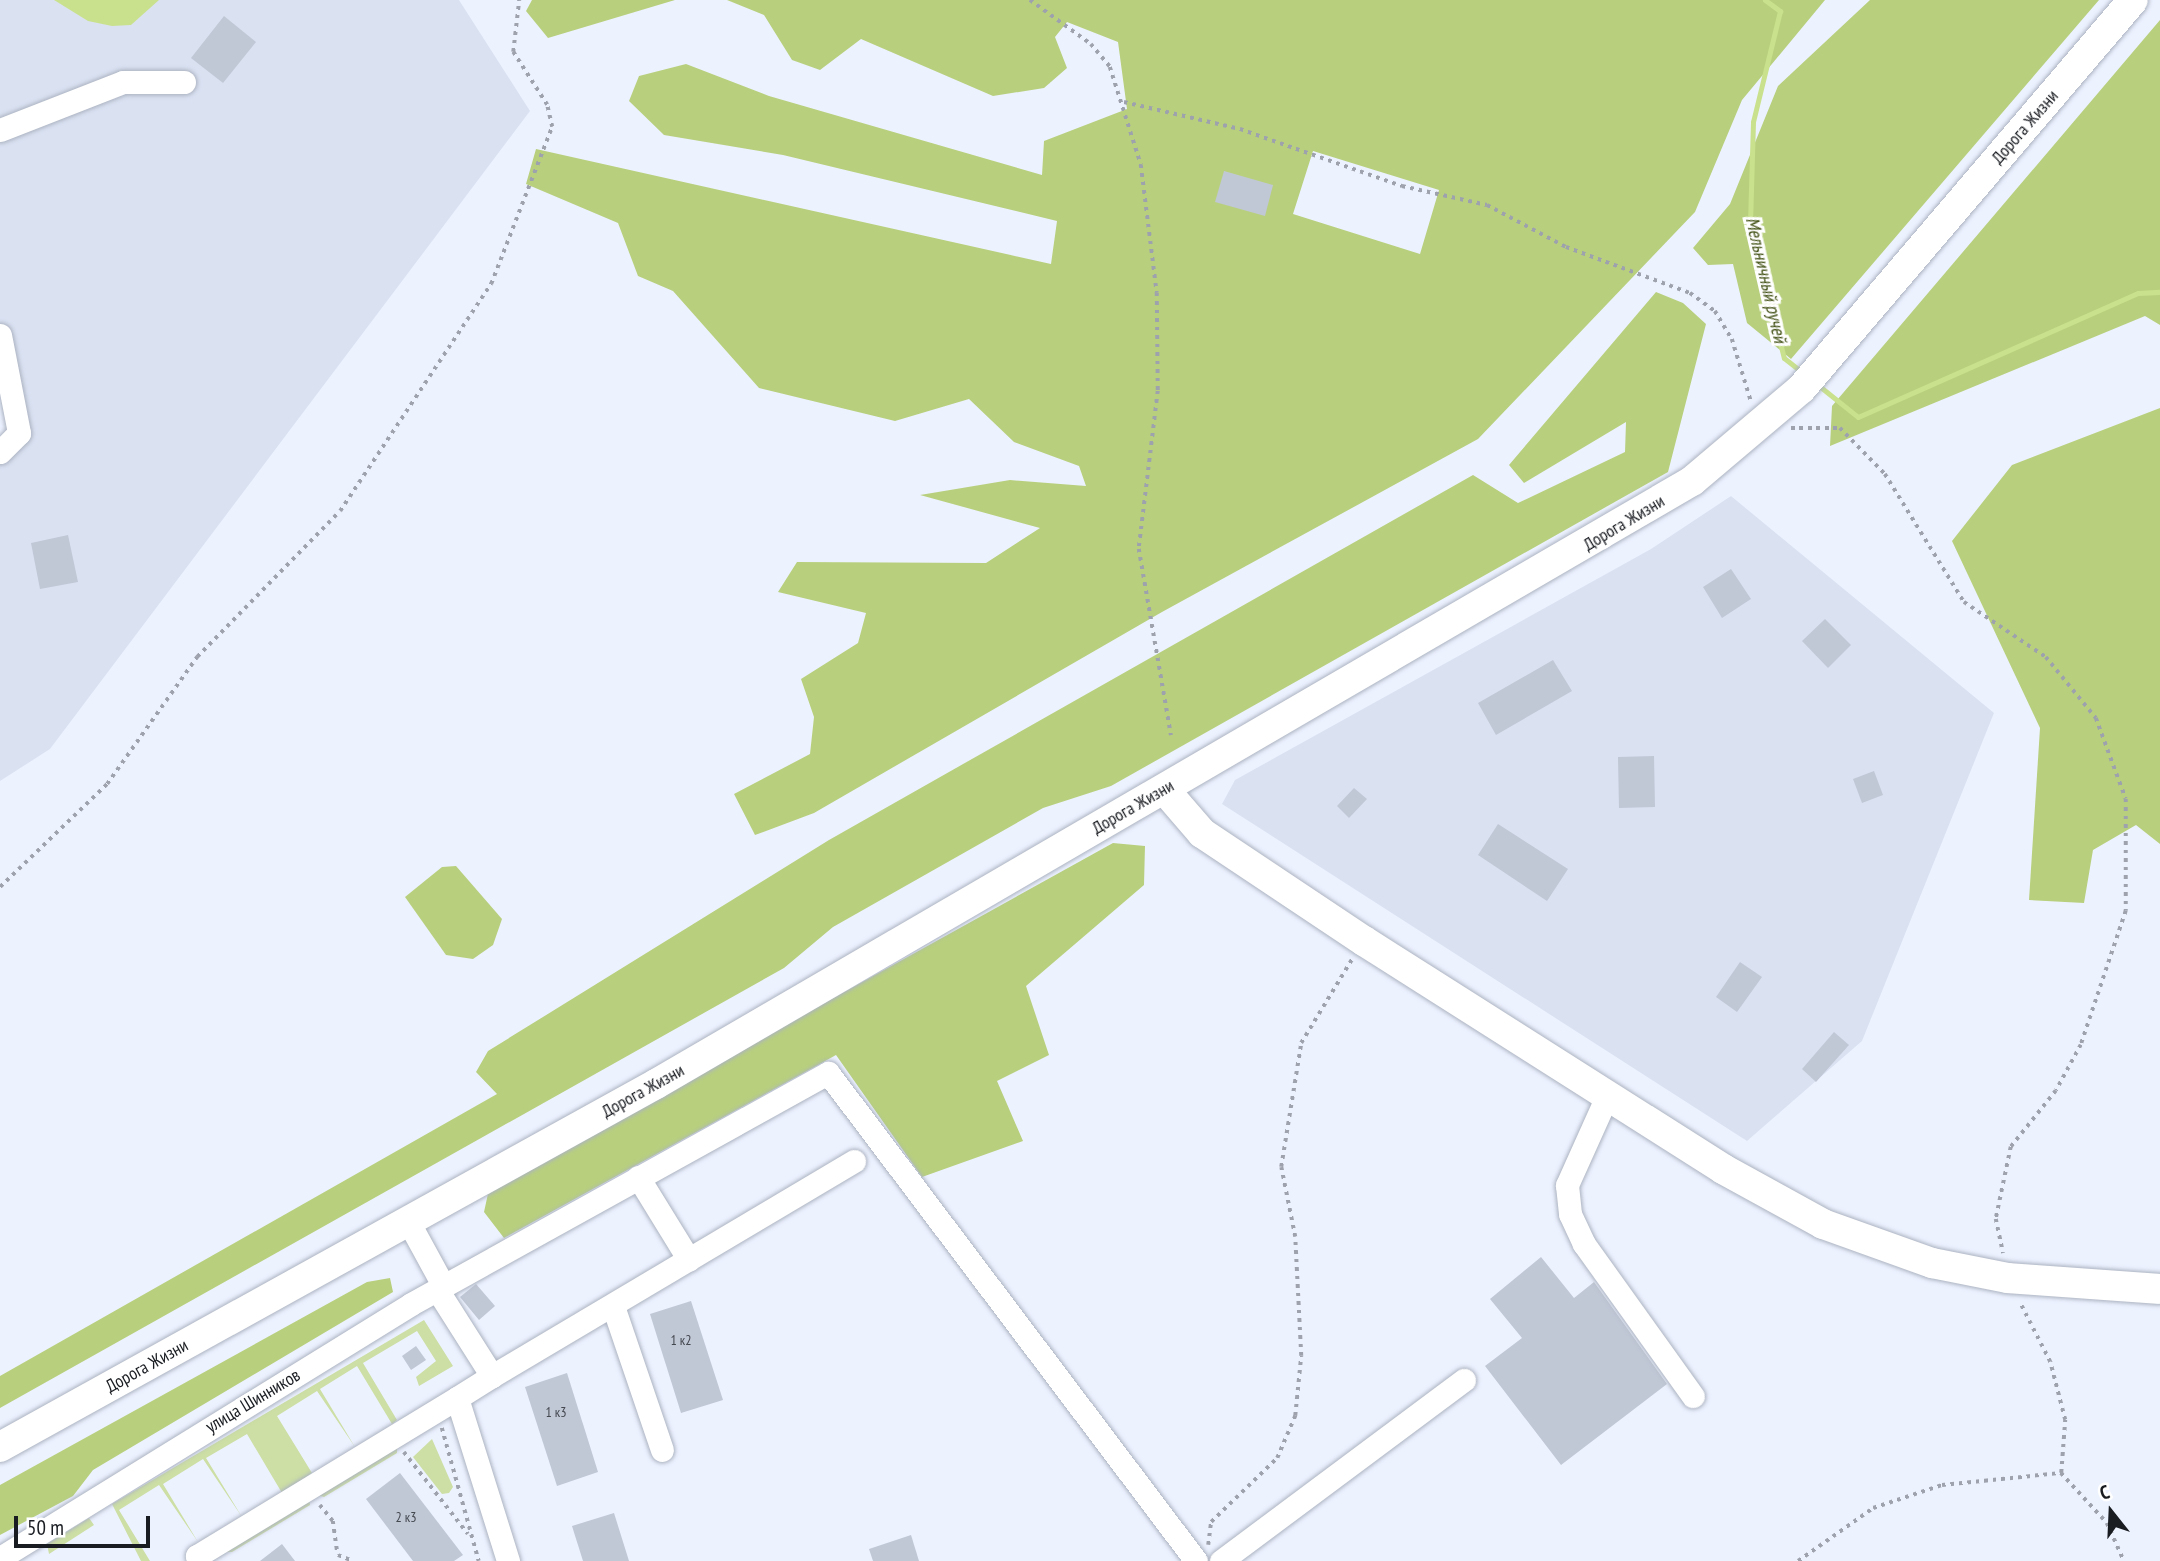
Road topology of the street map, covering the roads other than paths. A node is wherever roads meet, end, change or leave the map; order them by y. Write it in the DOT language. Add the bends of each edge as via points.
graph roads {
  1 [pos="2133,0"];
  2 [pos="184,82"];
  3 [pos="0,130"];
  4 [pos="0,335"];
  5 [pos="0,452"];
  6 [pos="1164,789"];
  7 [pos="1607,1096"];
  8 [pos="854,1161"];
  9 [pos="638,1177"];
  10 [pos="408,1221"];
  11 [pos="689,1260"];
  12 [pos="441,1289"];
  13 [pos="2160,1289"];
  14 [pos="613,1306"];
  15 [pos="492,1376"];
  16 [pos="1464,1380"];
  17 [pos="1693,1396"];
  18 [pos="457,1398"];
  19 [pos="0,1447"];
  20 [pos="662,1450"];
  21 [pos="0,1558"];
  22 [pos="1208,1558"];
  23 [pos="200,1561"];
  24 [pos="508,1561"];
  1 -- 6 [label="main road, Дорога Жизни" via="1801,388 1759,428 1636,518"];
  2 -- 3 [label="street" via="123,82"];
  4 -- 5 [label="street" via="19,433"];
  6 -- 7 [label="main road" via="1202,834"];
  6 -- 10 [label="main road, Дорога Жизни"];
  7 -- 13 [label="main road" via="1823,1224 1932,1263 2008,1278"];
  7 -- 17 [label="street" via="1567,1185 1570,1214 1584,1244"];
  8 -- 11 [label="street"];
  9 -- 11 [label="street"];
  9 -- 12 [label="street, улица Шинников"];
  9 -- 22 [label="street, улица Шинников" via="828,1073"];
  10 -- 12 [label="street"];
  10 -- 19 [label="main road, Дорога Жизни"];
  11 -- 14 [label="street"];
  12 -- 15 [label="street"];
  12 -- 21 [label="street, улица Шинников"];
  14 -- 15 [label="street"];
  14 -- 20 [label="street"];
  15 -- 18 [label="street"];
  16 -- 22 [label="street"];
  18 -- 23 [label="street" via="402,1449 197,1556"];
  18 -- 24 [label="street"];
}
